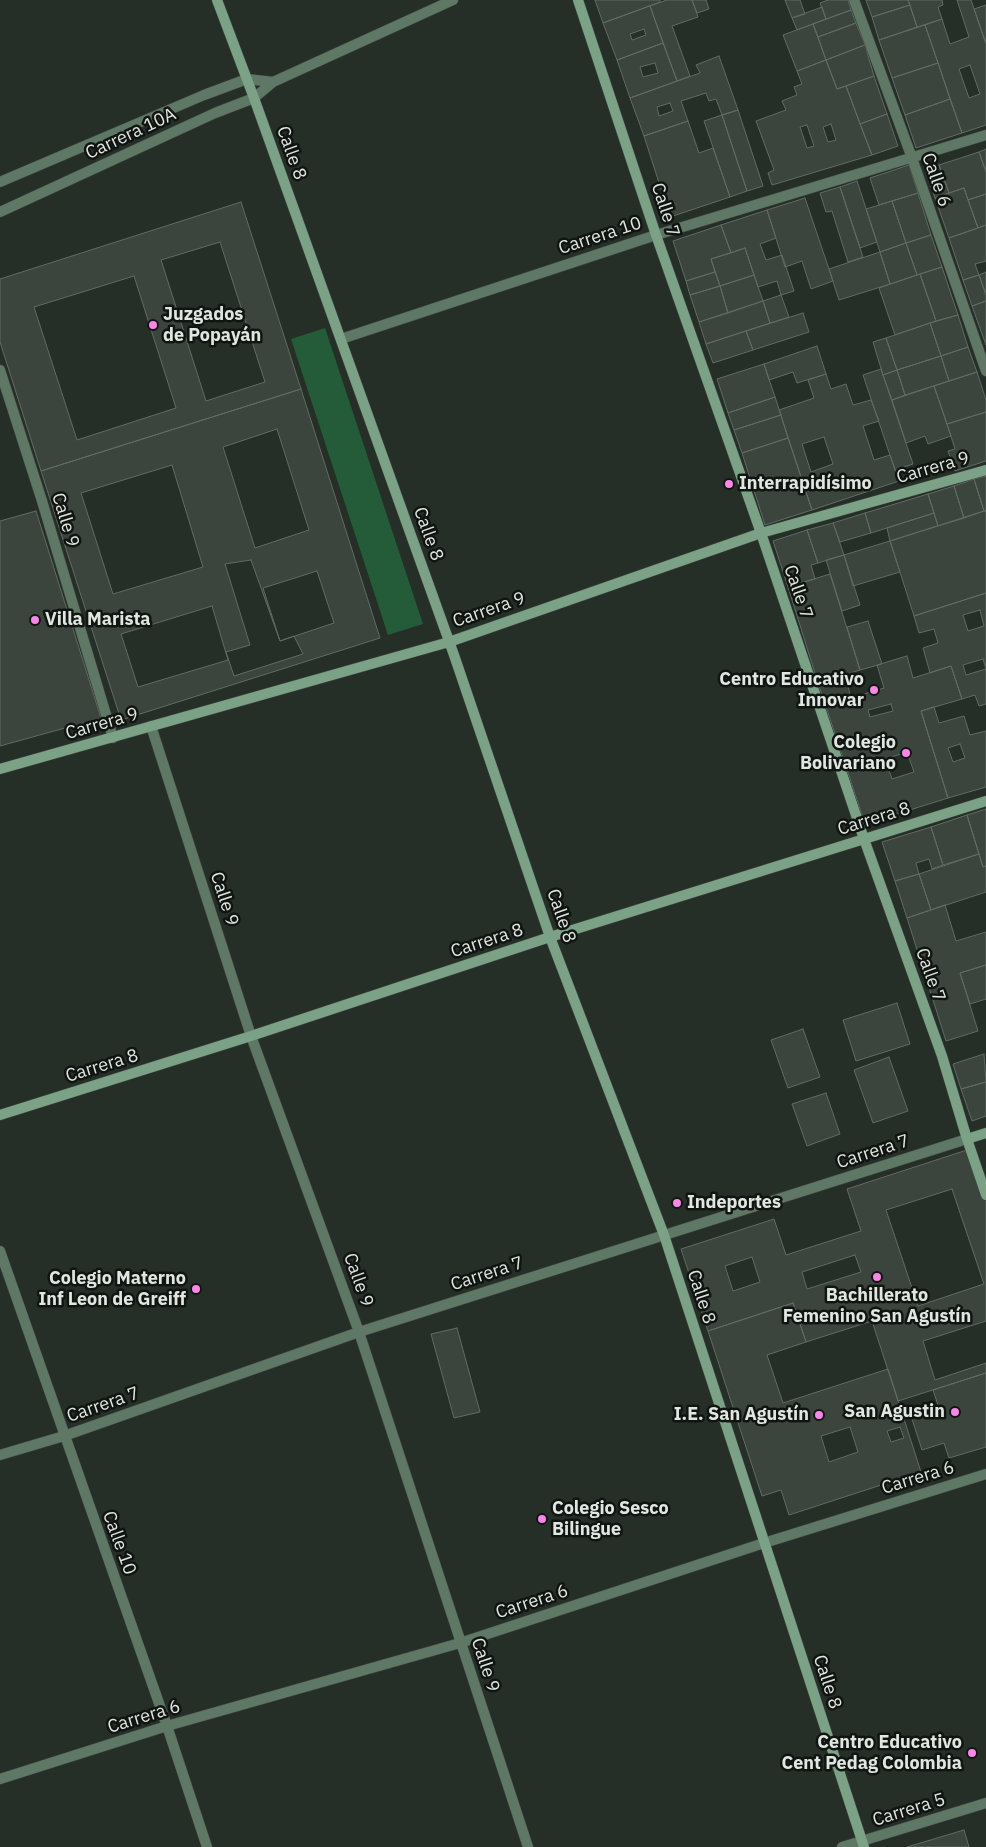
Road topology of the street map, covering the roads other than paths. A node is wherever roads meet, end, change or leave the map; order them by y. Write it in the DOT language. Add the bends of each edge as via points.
graph roads {
  1 [pos="217,0"];
  2 [pos="453,0"];
  3 [pos="578,0"];
  4 [pos="854,0"];
  5 [pos="247,79"];
  6 [pos="273,82"];
  7 [pos="254,98"];
  8 [pos="986,135"];
  9 [pos="912,158"];
  10 [pos="0,182"];
  11 [pos="0,212"];
  12 [pos="656,235"];
  13 [pos="341,339"];
  14 [pos="986,371"];
  15 [pos="1,374"];
  16 [pos="986,470"];
  17 [pos="761,533"];
  18 [pos="449,642"];
  19 [pos="151,726"];
  20 [pos="113,738"];
  21 [pos="0,770"];
  22 [pos="986,801"];
  23 [pos="864,839"];
  24 [pos="550,937"];
  25 [pos="251,1036"];
  26 [pos="0,1115"];
  27 [pos="986,1133"];
  28 [pos="967,1139"];
  29 [pos="986,1195"];
  30 [pos="664,1235"];
  31 [pos="0,1250"];
  32 [pos="359,1332"];
  33 [pos="64,1436"];
  34 [pos="0,1455"];
  35 [pos="986,1474"];
  36 [pos="764,1542"];
  37 [pos="460,1643"];
  38 [pos="167,1726"];
  39 [pos="0,1779"];
  40 [pos="986,1803"];
  41 [pos="863,1844"];
  42 [pos="207,1847"];
  43 [pos="528,1847"];
  44 [pos="842,1847"];
  1 -- 5 [label="street, Calle 8"];
  2 -- 6 [label="street, Carrera 10A"];
  3 -- 12 [label="street, Calle 7"];
  4 -- 9 [label="street, Calle 6"];
  5 -- 6 [label="street, Carrera 10A"];
  5 -- 7 [label="street, Calle 8"];
  5 -- 10 [label="street, Carrera 10A"];
  6 -- 7 [label="street, Carrera 10A"];
  7 -- 11 [label="street, Carrera 10A"];
  7 -- 13 [label="street, Calle 8"];
  8 -- 9 [label="street, Carrera 10"];
  9 -- 12 [label="street, Carrera 10"];
  9 -- 14 [label="street, Calle 6"];
  12 -- 13 [label="street, Carrera 10"];
  12 -- 17 [label="street, Calle 7"];
  13 -- 18 [label="street, Calle 8"];
  15 -- 20 [label="street, Calle 9"];
  16 -- 17 [label="street, Carrera 9"];
  17 -- 18 [label="street, Carrera 9"];
  17 -- 23 [label="street, Calle 7"];
  18 -- 19 [label="street, Carrera 9"];
  18 -- 24 [label="street, Calle 8"];
  19 -- 20 [label="street, Carrera 9"];
  19 -- 25 [label="street, Calle 9"];
  20 -- 21 [label="street, Carrera 9"];
  22 -- 23 [label="street, Carrera 8"];
  23 -- 24 [label="street, Carrera 8"];
  23 -- 28 [label="street, Calle 7" via="942,1056"];
  24 -- 25 [label="street, Carrera 8"];
  24 -- 30 [label="street, Calle 8"];
  25 -- 26 [label="street, Carrera 8"];
  25 -- 32 [label="street, Calle 9"];
  27 -- 28 [label="street, Carrera 7"];
  28 -- 29 [label="street, Calle 7"];
  28 -- 30 [label="street, Carrera 7"];
  30 -- 32 [label="street, Carrera 7"];
  30 -- 36 [label="street, Calle 8"];
  31 -- 33 [label="street, Calle 10"];
  32 -- 33 [label="street, Carrera 7"];
  32 -- 37 [label="street, Calle 9"];
  33 -- 34 [label="street, Carrera 7"];
  33 -- 38 [label="street, Calle 10"];
  35 -- 36 [label="street, Carrera 6"];
  36 -- 37 [label="street, Carrera 6"];
  36 -- 41 [label="street, Calle 8"];
  37 -- 38 [label="street, Carrera 6"];
  37 -- 43 [label="street, Calle 9"];
  38 -- 39 [label="street, Carrera 6"];
  38 -- 42 [label="street, Calle 10"];
  40 -- 41 [label="street, Carrera 5"];
  41 -- 44 [label="street, Carrera 5"];
}
